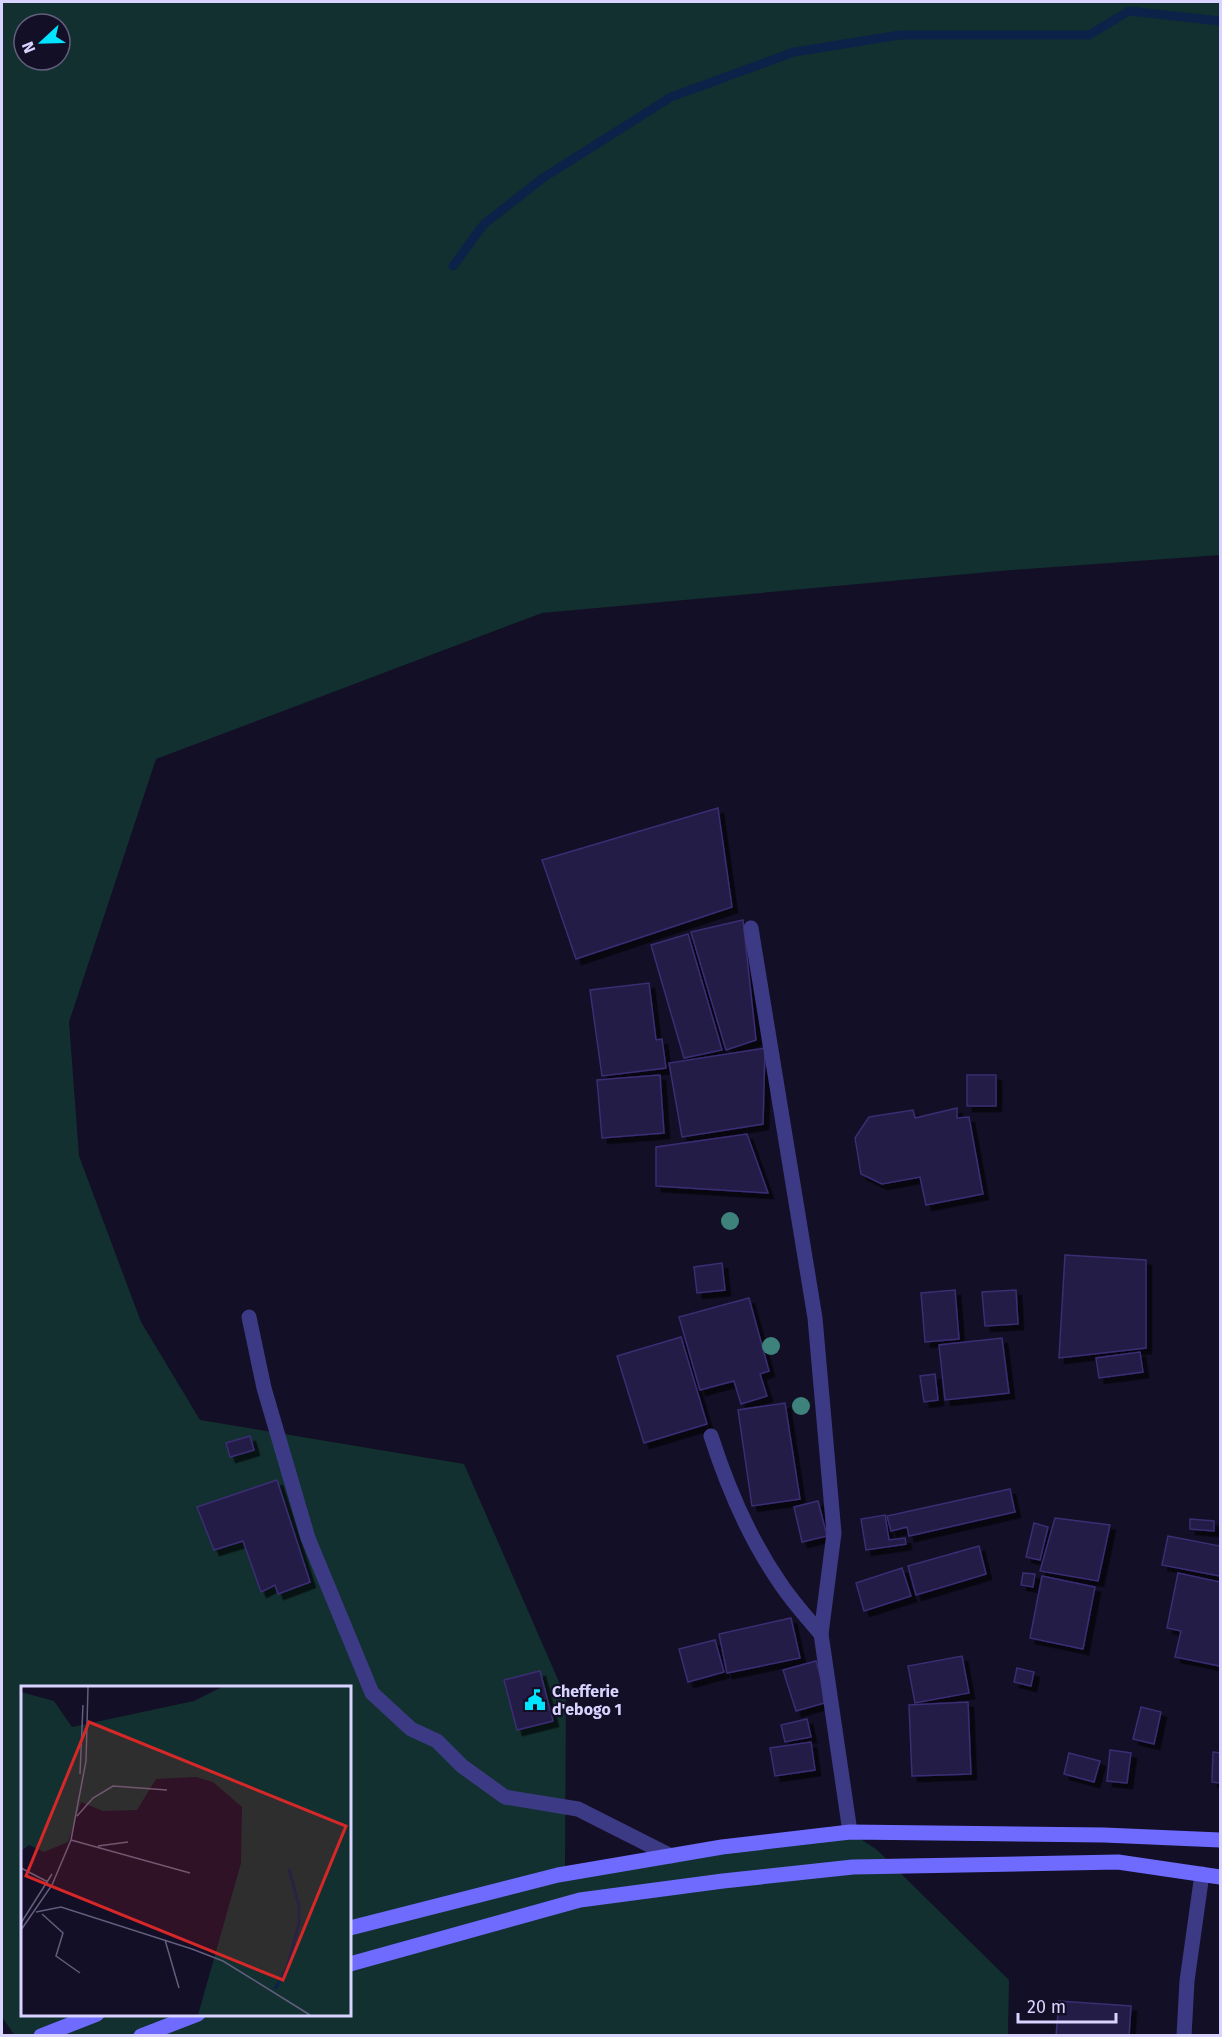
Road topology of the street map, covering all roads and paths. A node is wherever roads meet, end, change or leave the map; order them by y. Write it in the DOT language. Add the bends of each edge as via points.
graph roads {
  1 [pos="751,928"];
  2 [pos="249,1317"];
  3 [pos="711,1436"];
  4 [pos="821,1634"];
  5 [pos="850,1832"];
  6 [pos="1221,1840"];
  7 [pos="671,1856"];
  8 [pos="1202,1874"];
  9 [pos="1221,1877"];
  10 [pos="351,1928"];
  11 [pos="351,1964"];
  12 [pos="92,2016"];
  13 [pos="193,2016"];
  14 [pos="41,2036"];
  15 [pos="141,2036"];
  16 [pos="1184,2036"];
  1 -- 4 [label="street" via="815,1318 826,1426 834,1533"];
  2 -- 7 [label="street" via="264,1388 308,1538 372,1693 411,1729 437,1741 462,1766 505,1797 578,1809"];
  3 -- 4 [label="street" via="743,1521 780,1584"];
  4 -- 5 [label="street"];
  5 -- 6 [label="main road"];
  5 -- 7 [label="main road"];
  7 -- 10 [label="main road" via="558,1875"];
  8 -- 9 [label="main road"];
  8 -- 11 [label="main road" via="1118,1862 853,1867 758,1877 580,1900"];
  8 -- 16 [label="street" via="1187,1981"];
  12 -- 14 [label="main road"];
  13 -- 15 [label="main road"];
}
